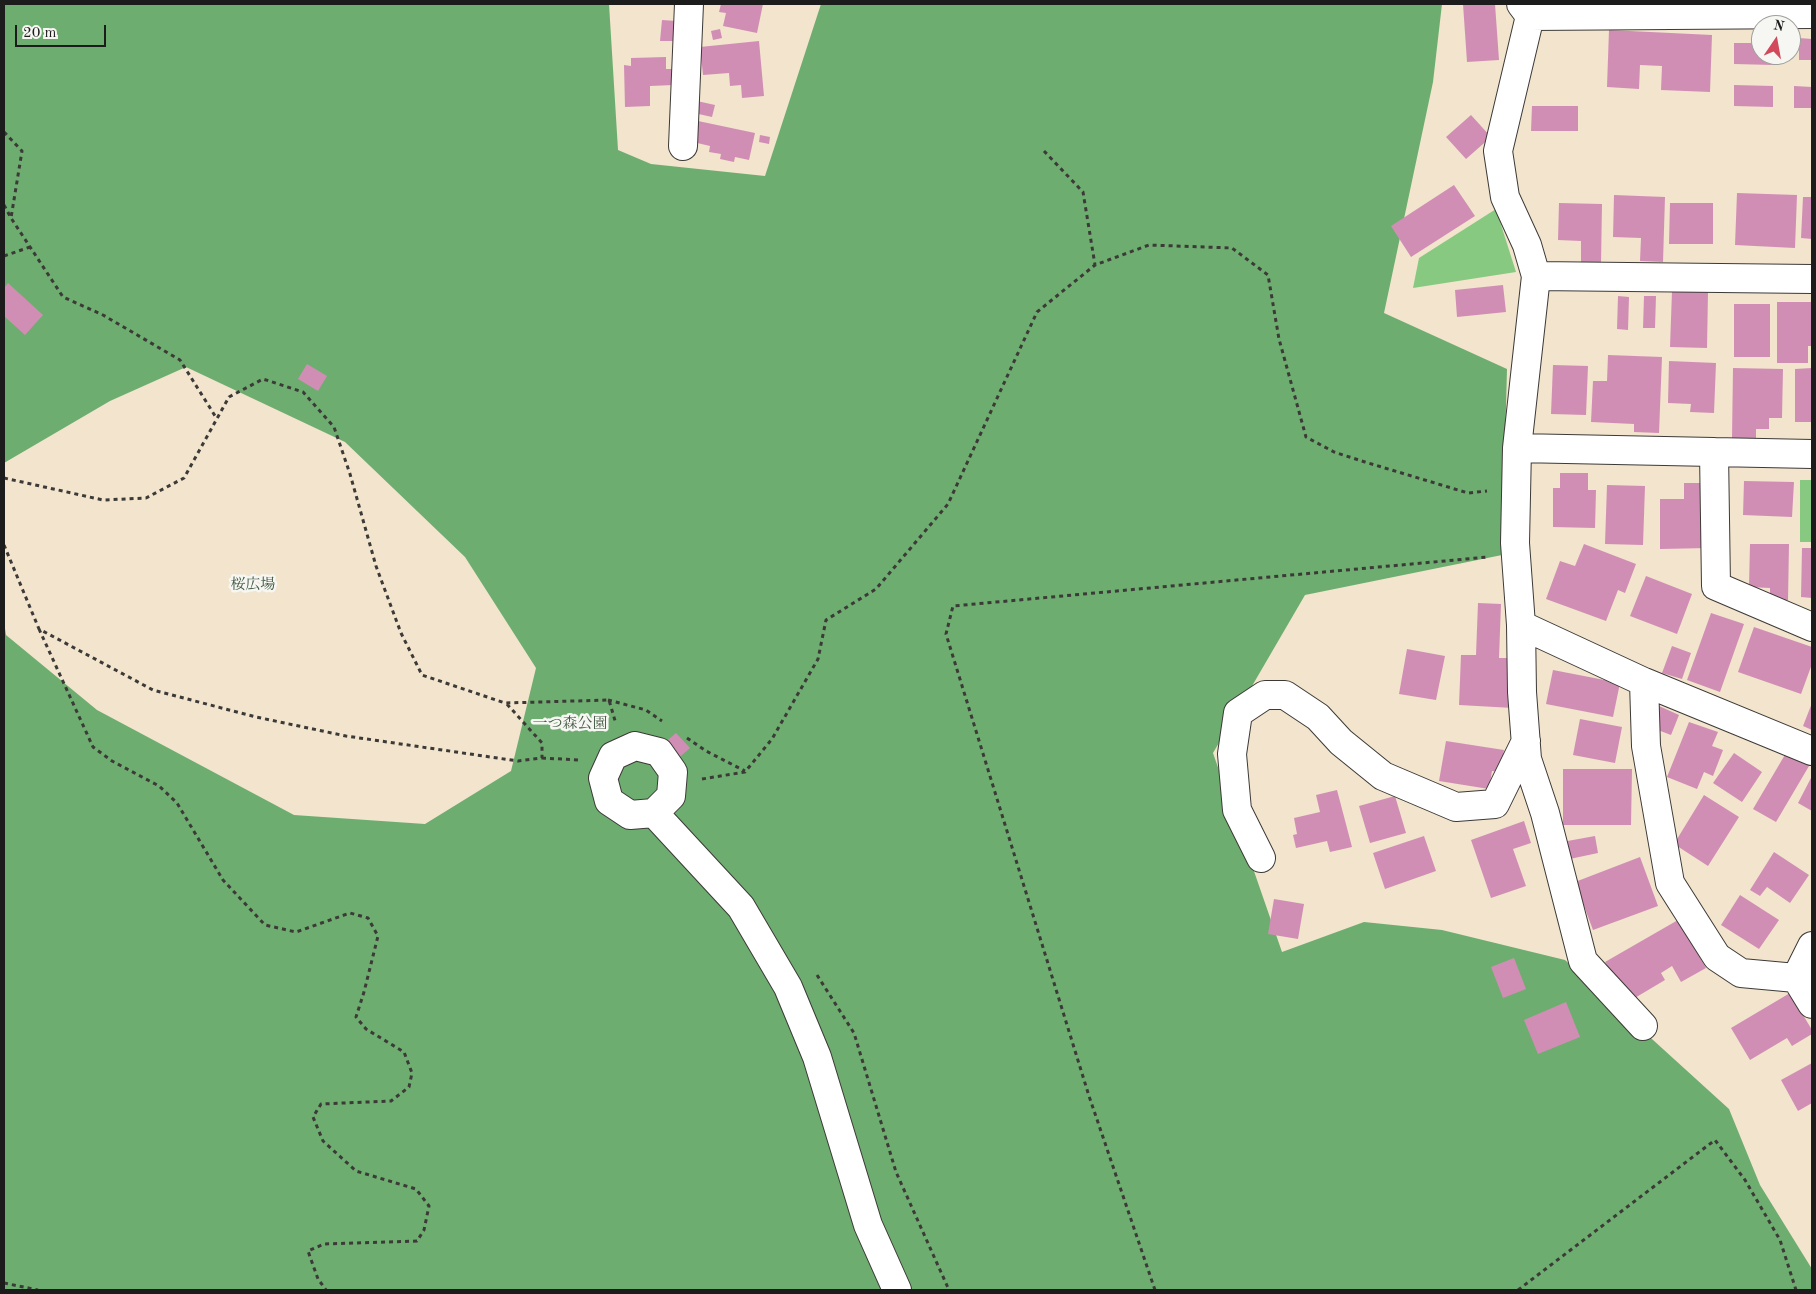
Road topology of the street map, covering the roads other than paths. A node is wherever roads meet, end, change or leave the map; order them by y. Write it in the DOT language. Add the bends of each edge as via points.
graph roads {
  1 [pos="689,4"];
  2 [pos="1526,10"];
  3 [pos="1812,14"];
  4 [pos="683,146"];
  5 [pos="1536,276"];
  6 [pos="1812,279"];
  7 [pos="1518,448"];
  8 [pos="1714,452"];
  9 [pos="1812,454"];
  10 [pos="1521,624"];
  11 [pos="1812,627"];
  12 [pos="1644,682"];
  13 [pos="1526,741"];
  14 [pos="1812,751"];
  15 [pos="654,812"];
  16 [pos="1261,858"];
  17 [pos="1812,946"];
  18 [pos="1796,978"];
  19 [pos="1812,1004"];
  20 [pos="1643,1026"];
  21 [pos="897,1290"];
  1 -- 4 [label="street"];
  2 -- 3 [label="street"];
  2 -- 5 [label="street" via="1498,152 1505,196 1527,245"];
  5 -- 6 [label="street"];
  5 -- 7 [label="street"];
  7 -- 8 [label="street"];
  7 -- 10 [label="street" via="1516,555"];
  8 -- 9 [label="street"];
  8 -- 11 [label="street" via="1716,586"];
  10 -- 12 [label="street"];
  10 -- 13 [label="street"];
  12 -- 14 [label="street"];
  12 -- 18 [label="street" via="1646,746 1670,883 1717,957 1742,973"];
  13 -- 16 [label="street" via="1495,804 1456,806 1383,776 1341,742 1318,717 1285,695 1265,695 1238,712 1232,754 1238,810"];
  13 -- 20 [label="street" via="1527,759 1583,961"];
  15 -- 15 [label="street" via="671,796 673,772 659,752 635,746 613,756 603,778 609,801 630,815"];
  15 -- 21 [label="street" via="741,907 788,987 817,1057 868,1225"];
  17 -- 18 [label="street"];
  18 -- 19 [label="street"];
}
